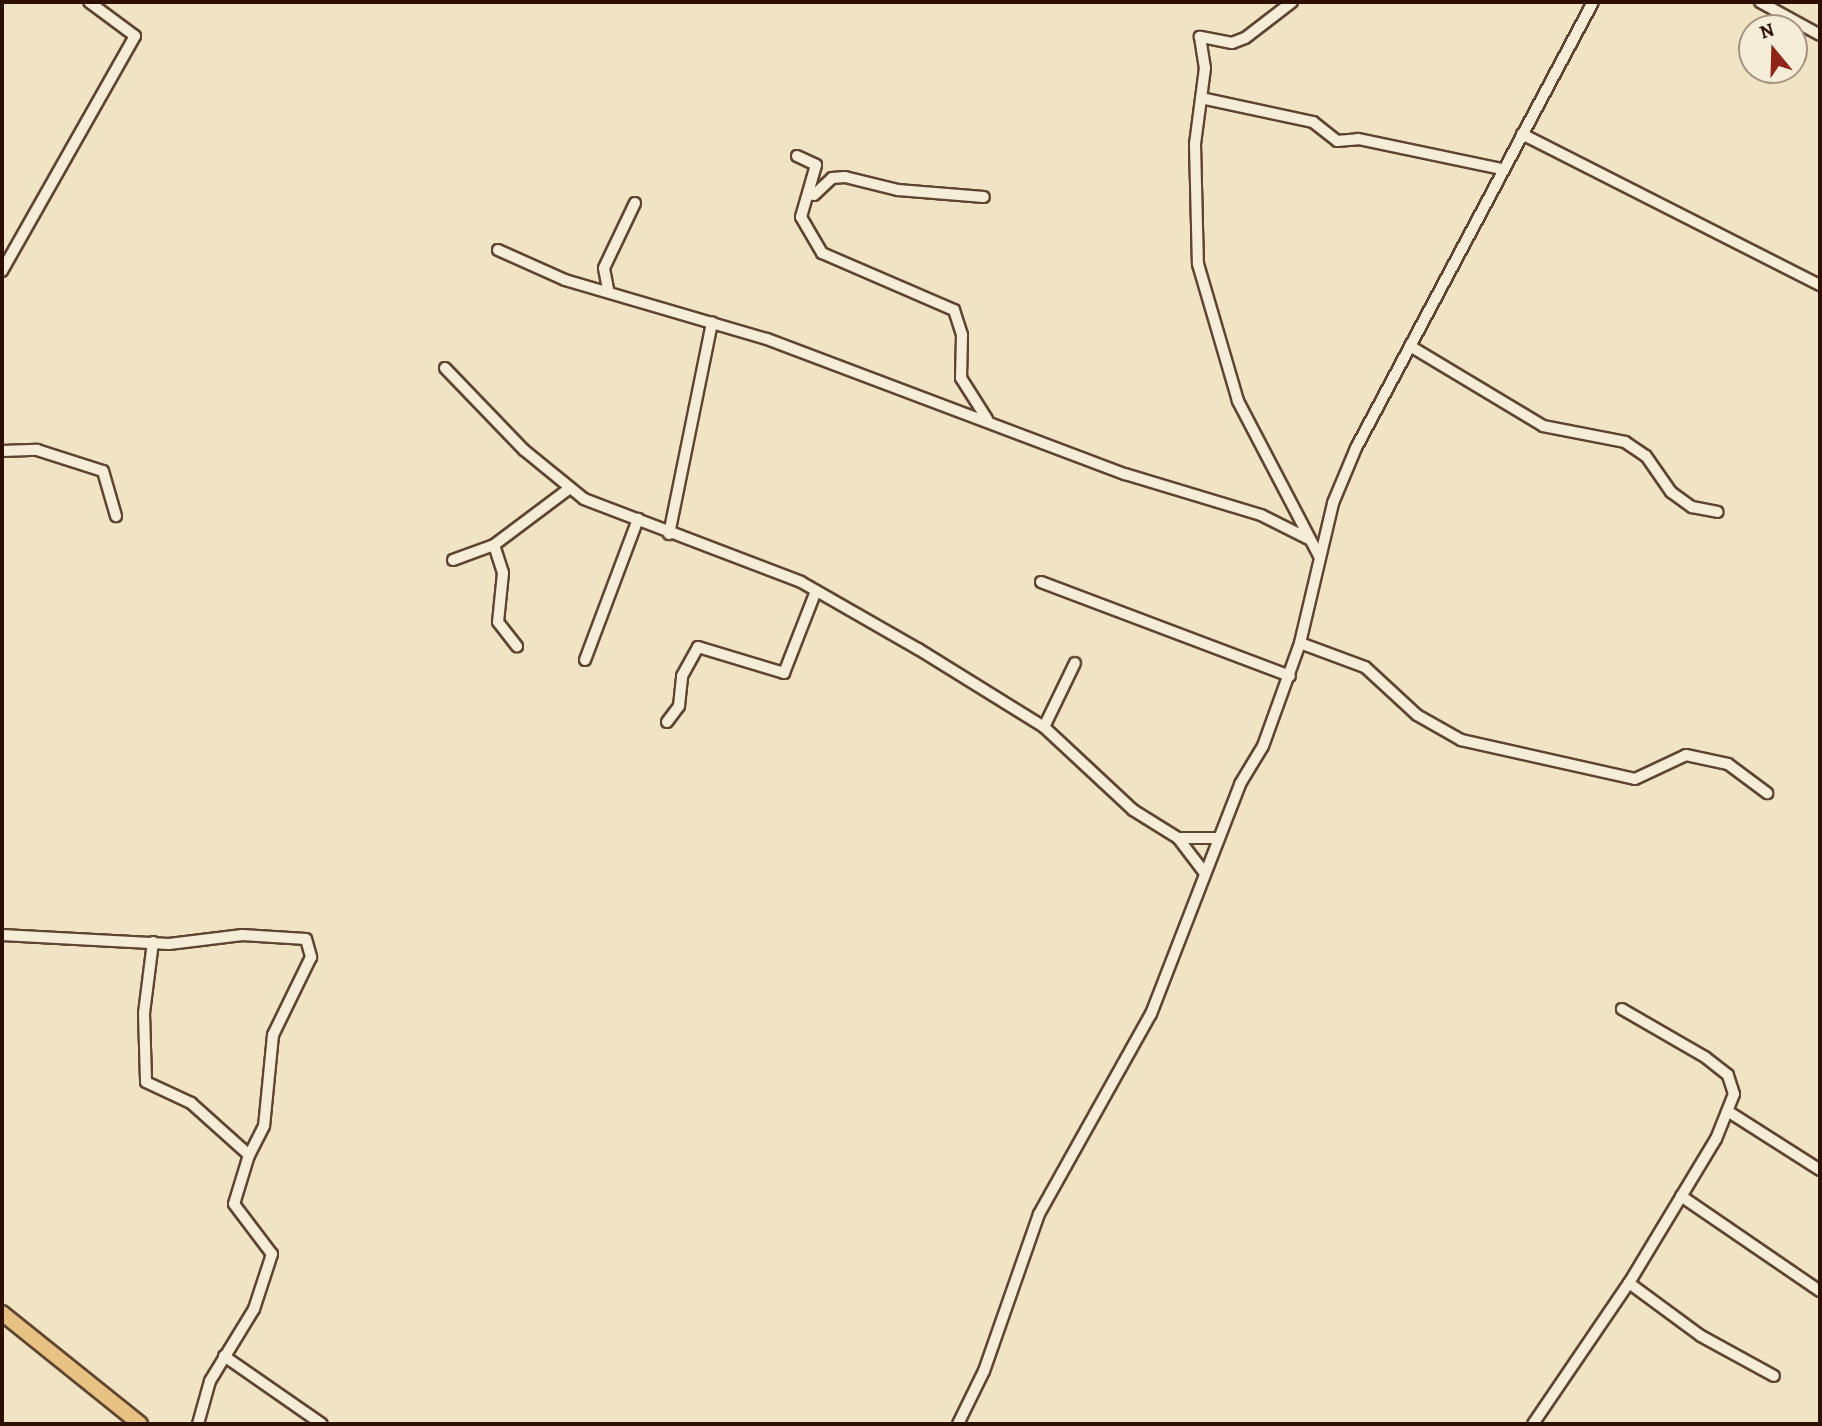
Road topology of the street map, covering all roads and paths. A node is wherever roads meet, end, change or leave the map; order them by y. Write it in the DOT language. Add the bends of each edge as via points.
graph roads {
  1 [pos="89,2"];
  2 [pos="1292,2"];
  3 [pos="1593,2"];
  4 [pos="1760,2"];
  5 [pos="1820,35"];
  6 [pos="1201,98"];
  7 [pos="1522,134"];
  8 [pos="797,156"];
  9 [pos="1501,169"];
  10 [pos="984,197"];
  11 [pos="808,202"];
  12 [pos="635,203"];
  13 [pos="499,250"];
  14 [pos="2,271"];
  15 [pos="1820,285"];
  16 [pos="608,289"];
  17 [pos="712,323"];
  18 [pos="1410,346"];
  19 [pos="445,368"];
  20 [pos="989,421"];
  21 [pos="2,451"];
  22 [pos="570,488"];
  23 [pos="1718,512"];
  24 [pos="116,516"];
  25 [pos="638,519"];
  26 [pos="669,534"];
  27 [pos="1309,539"];
  28 [pos="494,545"];
  29 [pos="1319,556"];
  30 [pos="453,560"];
  31 [pos="1041,582"];
  32 [pos="816,592"];
  33 [pos="1300,643"];
  34 [pos="517,646"];
  35 [pos="585,660"];
  36 [pos="1075,663"];
  37 [pos="1290,676"];
  38 [pos="667,722"];
  39 [pos="1044,727"];
  40 [pos="1768,793"];
  41 [pos="1178,838"];
  42 [pos="1219,838"];
  43 [pos="1205,872"];
  44 [pos="2,935"];
  45 [pos="153,942"];
  46 [pos="1622,1009"];
  47 [pos="1729,1111"];
  48 [pos="249,1155"];
  49 [pos="1820,1170"];
  50 [pos="1681,1196"];
  51 [pos="1629,1283"];
  52 [pos="1820,1291"];
  53 [pos="2,1313"];
  54 [pos="223,1356"];
  55 [pos="1774,1377"];
  56 [pos="140,1424"];
  57 [pos="198,1424"];
  58 [pos="322,1424"];
  59 [pos="958,1424"];
  60 [pos="1533,1424"];
  1 -- 14 [label="street" via="135,36"];
  2 -- 6 [label="street" via="1232,43 1200,37"];
  3 -- 7 [label="street"];
  4 -- 5 [label="street"];
  6 -- 9 [label="street" via="1313,122 1338,141 1358,139"];
  6 -- 27 [label="street" via="1195,144 1202,286 1238,401"];
  7 -- 9 [label="street"];
  7 -- 15 [label="street"];
  8 -- 11 [label="street" via="816,165"];
  9 -- 18 [label="street"];
  10 -- 11 [label="street" via="898,190 845,177 832,178"];
  11 -- 20 [label="street" via="802,223 822,253 954,310 962,335 961,378"];
  12 -- 16 [label="street" via="604,268"];
  13 -- 16 [label="street" via="565,280"];
  16 -- 17 [label="street"];
  17 -- 20 [label="street"];
  17 -- 26 [label="street"];
  18 -- 23 [label="street" via="1543,426 1625,442 1646,456 1671,492 1692,507"];
  18 -- 29 [label="street" via="1356,448"];
  19 -- 22 [label="street" via="524,450"];
  20 -- 27 [label="street" via="1125,474 1261,515"];
  21 -- 24 [label="street" via="37,450 103,471"];
  22 -- 25 [label="street"];
  22 -- 28 [label="street"];
  25 -- 26 [label="street"];
  25 -- 35 [label="street"];
  26 -- 32 [label="street"];
  27 -- 29 [label="street"];
  28 -- 30 [label="street"];
  28 -- 34 [label="street" via="503,580 498,622"];
  29 -- 33 [label="street"];
  31 -- 37 [label="street"];
  32 -- 38 [label="street" via="784,673 698,647 685,668 680,706"];
  32 -- 39 [label="street"];
  33 -- 37 [label="street"];
  33 -- 40 [label="street" via="1365,667 1417,715 1461,740 1635,779 1686,755 1728,764"];
  36 -- 39 [label="street"];
  37 -- 42 [label="street"];
  39 -- 41 [label="street" via="1133,810"];
  41 -- 42 [label="street"];
  41 -- 43 [label="street"];
  42 -- 43 [label="street"];
  43 -- 59 [label="street" via="1151,1014 1039,1214 984,1371"];
  44 -- 45 [label="street"];
  45 -- 48 [label="street" via="144,1013 146,1082 191,1103"];
  45 -- 48 [label="street" via="242,935 306,939 311,957 273,1035 264,1126"];
  46 -- 47 [label="street" via="1728,1075 1734,1094"];
  47 -- 49 [label="street"];
  47 -- 50 [label="street"];
  48 -- 54 [label="street" via="234,1203 272,1254 254,1309"];
  50 -- 51 [label="street"];
  50 -- 52 [label="street"];
  51 -- 55 [label="street" via="1701,1336"];
  51 -- 60 [label="street"];
  53 -- 56 [label="main road"];
  54 -- 57 [label="street"];
  54 -- 58 [label="street"];
}
